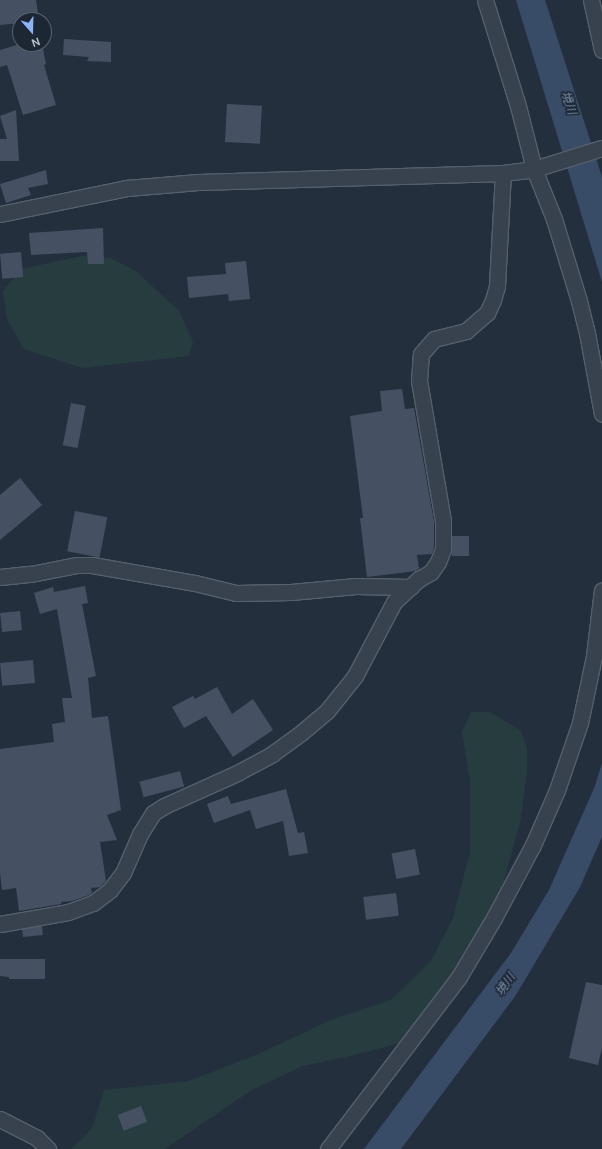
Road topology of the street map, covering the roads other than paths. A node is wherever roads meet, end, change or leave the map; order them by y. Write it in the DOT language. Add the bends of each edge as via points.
graph roads {
  1 [pos="485,0"];
  2 [pos="592,0"];
  3 [pos="602,50"];
  4 [pos="602,148"];
  5 [pos="538,168"];
  6 [pos="503,173"];
  7 [pos="0,214"];
  8 [pos="602,414"];
  9 [pos="0,577"];
  10 [pos="411,587"];
  11 [pos="602,590"];
  12 [pos="0,924"];
  13 [pos="0,1119"];
  14 [pos="48,1149"];
  15 [pos="328,1149"];
  1 -- 5 [label="street"];
  2 -- 3 [label="street"];
  4 -- 5 [label="street"];
  5 -- 6 [label="street"];
  5 -- 8 [label="street" via="579,301"];
  6 -- 7 [label="street" via="198,182 134,187"];
  6 -- 10 [label="street" via="497,286 493,300 487,313 466,331 434,339 421,354 419,381 443,521 443,549 431,572"];
  9 -- 10 [label="street" via="92,565 236,593 291,592 356,586"];
  10 -- 12 [label="street" via="394,602 356,676 327,711 272,754 153,813 140,834 123,873 110,890 93,903 68,912"];
  11 -- 15 [label="street" via="594,656 580,724 534,845 459,977"];
  13 -- 14 [label="street" via="37,1138"];
}
